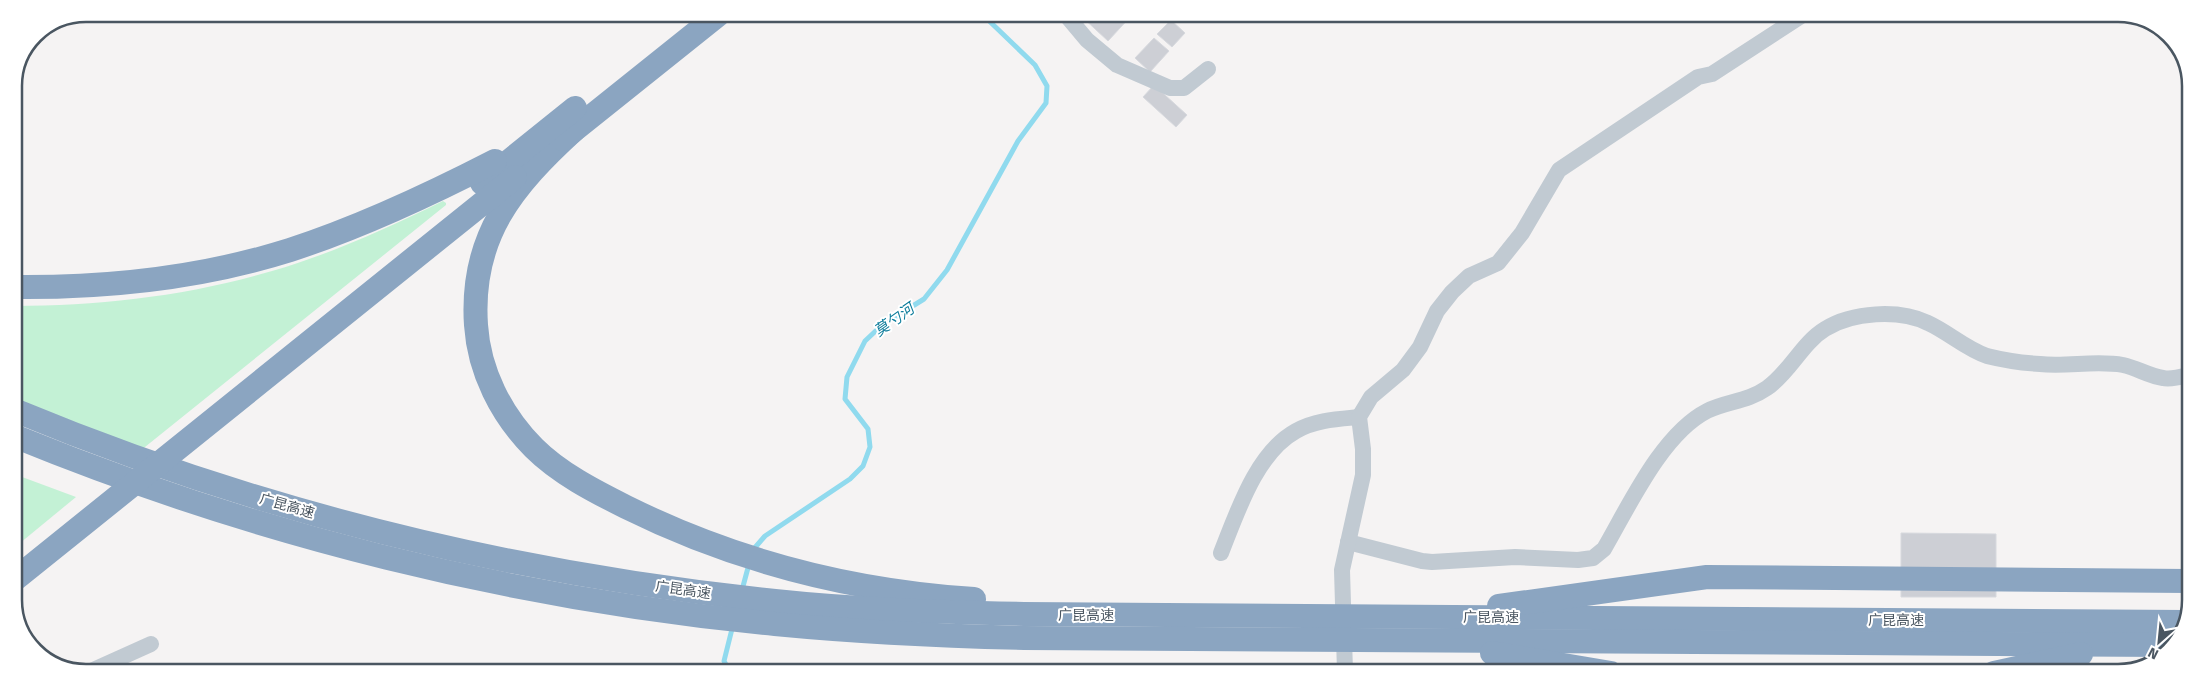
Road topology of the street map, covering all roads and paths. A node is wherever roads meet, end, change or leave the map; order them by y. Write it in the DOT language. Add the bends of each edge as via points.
graph roads {
  1 [pos="682,23"];
  2 [pos="706,23"];
  3 [pos="1073,23"];
  4 [pos="1790,23"];
  5 [pos="1208,69"];
  6 [pos="569,124"];
  7 [pos="23,287"];
  8 [pos="2182,376"];
  9 [pos="23,414"];
  10 [pos="1359,417"];
  11 [pos="23,441"];
  12 [pos="23,453"];
  13 [pos="55,460"];
  14 [pos="1348,542"];
  15 [pos="23,552"];
  16 [pos="1221,553"];
  17 [pos="23,573"];
  18 [pos="2182,581"];
  19 [pos="951,605"];
  20 [pos="1418,617"];
  21 [pos="2178,622"];
  22 [pos="1418,640"];
  23 [pos="152,644"];
  24 [pos="2124,645"];
  25 [pos="2164,645"];
  26 [pos="107,664"];
  27 [pos="1345,664"];
  28 [pos="1558,664"];
  29 [pos="2036,664"];
  1 -- 6 [label="highway"];
  2 -- 6 [label="highway"];
  3 -- 5 [label="street" via="1087,40 1117,65 1170,88 1184,88"];
  4 -- 10 [label="street" via="1712,74 1698,77 1559,170 1522,233 1498,263 1469,276 1452,292 1437,311 1420,347 1403,370 1371,397"];
  6 -- 7 [label="highway" via="377,218 288,250 197,273 150,280 94,286"];
  6 -- 15 [label="highway"];
  6 -- 17 [label="highway"];
  6 -- 19 [label="highway" via="515,190 493,227 479,269 477,334 481,356 490,383 520,433 552,464 570,476 691,537 777,566"];
  8 -- 14 [label="street" via="2164,379 2123,365 2040,364 1987,356 1928,322 1880,314 1856,318 1826,328 1768,387 1746,400 1708,410 1690,423 1655,462 1604,548 1593,558 1515,557 1432,562"];
  9 -- 19 [label="highway, 广昆高速" via="217,485 369,529 450,548 567,572 777,601"];
  10 -- 14 [label="street" via="1363,475"];
  10 -- 16 [label="street" via="1323,421 1296,431 1275,447 1254,478"];
  11 -- 13 [label="highway"];
  12 -- 13 [label="highway"];
  13 -- 22 [label="highway, 广昆高速" via="119,492 445,571 682,614 858,631 952,636"];
  14 -- 27 [label="street" via="1342,570"];
  18 -- 20 [label="highway" via="1707,576"];
  19 -- 20 [label="highway, 广昆高速" via="1272,616"];
  20 -- 21 [label="highway, 广昆高速"];
  22 -- 24 [label="highway, 广昆高速"];
  22 -- 28 [label="highway"];
  23 -- 26 [label="street"];
  24 -- 25 [label="highway, 广昆高速"];
  24 -- 29 [label="highway"];
}
